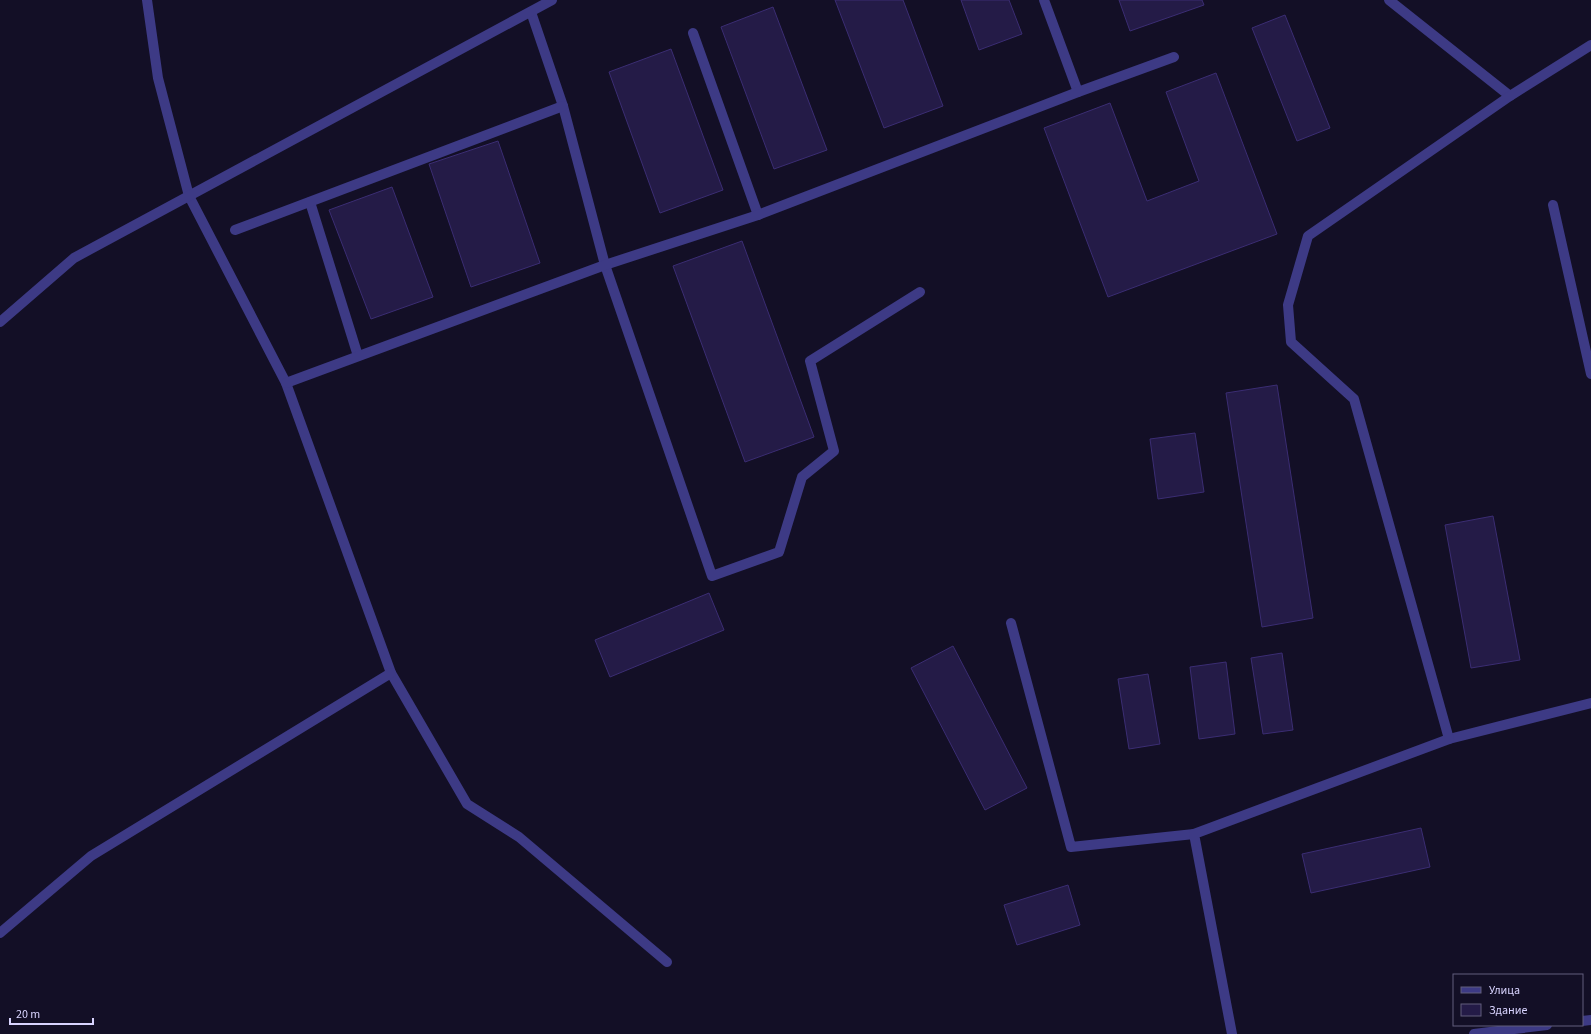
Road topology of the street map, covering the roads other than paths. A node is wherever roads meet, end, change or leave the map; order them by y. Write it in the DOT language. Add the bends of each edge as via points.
graph roads {
  1 [pos="147,0"];
  2 [pos="552,0"];
  3 [pos="1044,0"];
  4 [pos="1389,0"];
  5 [pos="531,12"];
  6 [pos="693,33"];
  7 [pos="1591,46"];
  8 [pos="1174,57"];
  9 [pos="1078,92"];
  10 [pos="1510,96"];
  11 [pos="563,106"];
  12 [pos="189,196"];
  13 [pos="310,202"];
  14 [pos="1553,205"];
  15 [pos="758,215"];
  16 [pos="235,230"];
  17 [pos="605,265"];
  18 [pos="920,292"];
  19 [pos="0,322"];
  20 [pos="358,356"];
  21 [pos="1591,374"];
  22 [pos="286,382"];
  23 [pos="1011,623"];
  24 [pos="391,674"];
  25 [pos="1591,703"];
  26 [pos="1449,739"];
  27 [pos="1194,834"];
  28 [pos="0,933"];
  29 [pos="667,962"];
  30 [pos="1539,1026"];
  31 [pos="1232,1034"];
  32 [pos="1474,1034"];
  1 -- 12 [label="street" via="158,78"];
  2 -- 5 [label="street"];
  3 -- 9 [label="street"];
  4 -- 10 [label="street"];
  5 -- 11 [label="street"];
  5 -- 12 [label="street"];
  6 -- 15 [label="street"];
  7 -- 10 [label="street"];
  8 -- 9 [label="street"];
  9 -- 15 [label="street"];
  10 -- 26 [label="street" via="1308,236 1288,305 1291,342 1354,399"];
  11 -- 13 [label="street"];
  11 -- 17 [label="street"];
  12 -- 19 [label="street" via="74,258"];
  12 -- 22 [label="street"];
  13 -- 16 [label="street"];
  13 -- 20 [label="street"];
  14 -- 21 [label="street"];
  15 -- 17 [label="street"];
  17 -- 18 [label="street" via="712,576 780,552 802,477 834,451 810,361"];
  17 -- 20 [label="street"];
  20 -- 22 [label="street"];
  22 -- 24 [label="street"];
  23 -- 27 [label="street" via="1071,847"];
  24 -- 28 [label="street" via="91,856"];
  24 -- 29 [label="street" via="467,804 519,837"];
  25 -- 26 [label="street"];
  26 -- 27 [label="street"];
  27 -- 31 [label="street"];
  30 -- 32 [label="street"];
}
